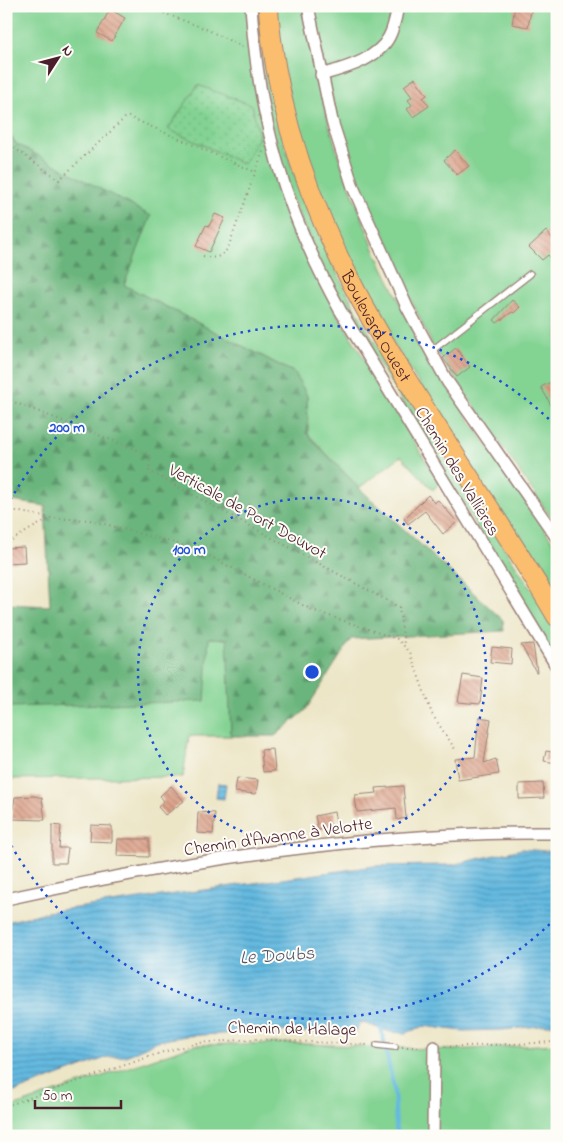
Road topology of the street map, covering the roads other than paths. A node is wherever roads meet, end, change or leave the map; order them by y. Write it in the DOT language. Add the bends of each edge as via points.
graph roads {
  1 [pos="251,6"];
  2 [pos="268,6"];
  3 [pos="308,6"];
  4 [pos="398,6"];
  5 [pos="322,75"];
  6 [pos="530,274"];
  7 [pos="430,352"];
  8 [pos="557,538"];
  9 [pos="557,617"];
  10 [pos="557,667"];
  11 [pos="557,833"];
  12 [pos="6,899"];
  13 [pos="377,1045"];
  14 [pos="395,1047"];
  15 [pos="434,1047"];
  16 [pos="433,1136"];
  1 -- 10 [label="street, Chemin des Vallières" via="254,52 272,146 294,216 325,283"];
  2 -- 9 [label="main road, Boulevard Ouest" via="273,57 287,122 308,189 337,257 388,351"];
  3 -- 5 [label="street"];
  4 -- 5 [label="street" via="389,37 377,50 345,68"];
  5 -- 7 [label="street" via="332,120 354,187"];
  6 -- 7 [label="lane"];
  7 -- 8 [label="street"];
  11 -- 12 [label="street, Chemin d'Avanne à Velotte" via="350,842 208,862"];
  13 -- 14 [label="lane, Chemin de Halage"];
  15 -- 16 [label="street"];
}
